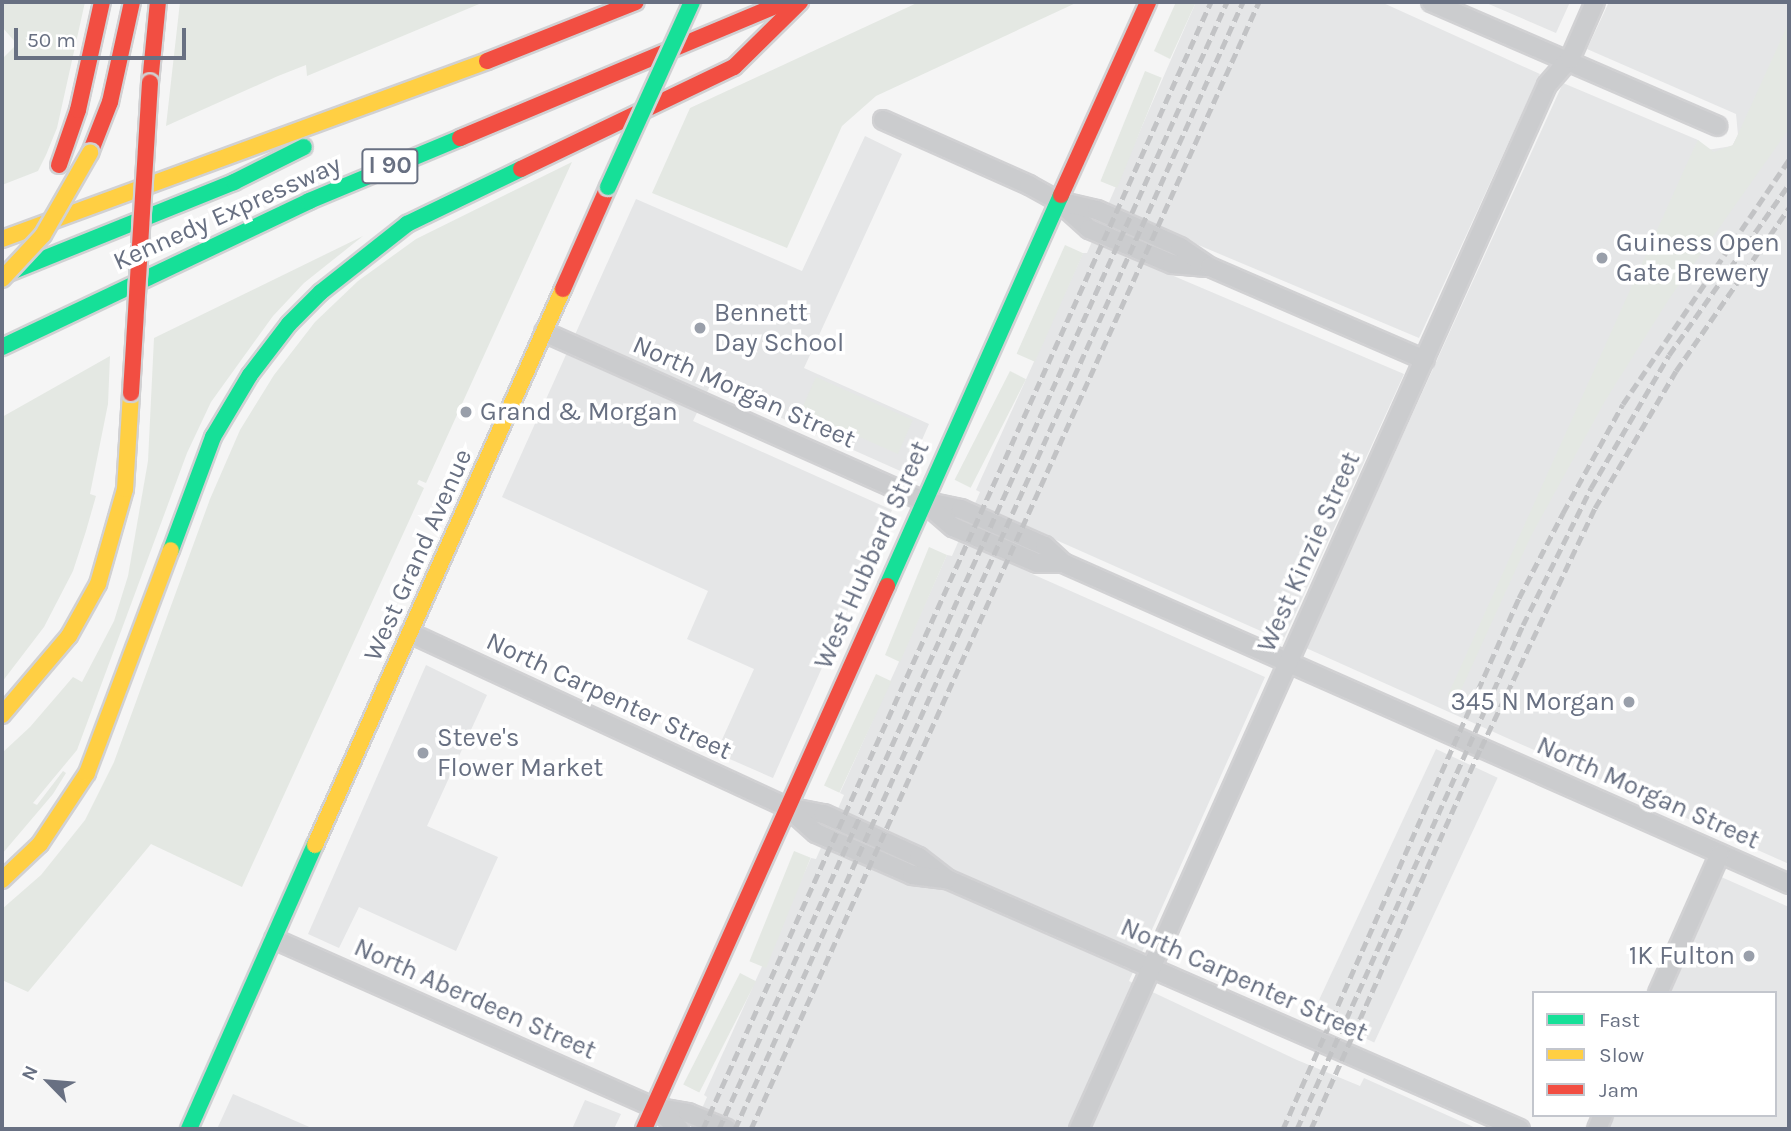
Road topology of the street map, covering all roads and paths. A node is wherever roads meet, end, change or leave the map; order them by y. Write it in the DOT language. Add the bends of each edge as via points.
graph roads {
  1 [pos="102,2"];
  2 [pos="132,2"];
  3 [pos="158,2"];
  4 [pos="636,2"];
  5 [pos="692,2"];
  6 [pos="785,2"];
  7 [pos="800,2"];
  8 [pos="1148,2"];
  9 [pos="1431,2"];
  10 [pos="1595,2"];
  11 [pos="1570,59"];
  12 [pos="421,87"];
  13 [pos="883,120"];
  14 [pos="1717,126"];
  15 [pos="56,171"];
  16 [pos="1058,201"];
  17 [pos="35,211"];
  18 [pos="2,239"];
  19 [pos="2,260"];
  20 [pos="2,277"];
  21 [pos="544,332"];
  22 [pos="2,347"];
  23 [pos="1425,360"];
  24 [pos="923,501"];
  25 [pos="410,633"];
  26 [pos="1289,663"];
  27 [pos="2,715"];
  28 [pos="786,807"];
  29 [pos="1720,854"];
  30 [pos="2,880"];
  31 [pos="1789,884"];
  32 [pos="274,939"];
  33 [pos="1151,968"];
  34 [pos="1659,991"];
  35 [pos="654,1107"];
  36 [pos="189,1129"];
  37 [pos="644,1129"];
  38 [pos="679,1129"];
  39 [pos="727,1129"];
  40 [pos="1079,1129"];
  41 [pos="1520,1129"];
  1 -- 15 [label="main road" via="79,110"];
  2 -- 20 [label="main road, bridge" via="110,102 90,153 43,235"];
  3 -- 27 [label="main road, bridge" via="125,489 97,584 69,636"];
  4 -- 12 [label="main road, Kennedy Expressway / I 90"];
  5 -- 21 [label="main road, West Grand Avenue, bridge"];
  6 -- 22 [label="main road, Kennedy Expressway / I 90" via="309,201"];
  7 -- 30 [label="main road" via="734,67 407,223 321,292 289,324 250,375 213,437 87,773 40,844"];
  8 -- 16 [label="main road, West Hubbard Street"];
  9 -- 11 [label="street"];
  10 -- 11 [label="street, West Kinzie Street"];
  11 -- 14 [label="street"];
  11 -- 23 [label="street, West Kinzie Street" via="1548,85"];
  12 -- 18 [label="main road, Kennedy Expressway / I 90"];
  12 -- 20 [label="main road, I 90" via="234,182"];
  13 -- 16 [label="street"];
  16 -- 23 [label="street" via="1089,229 1172,264 1210,267"];
  16 -- 24 [label="main road, West Hubbard Street"];
  17 -- 19 [label="main road"];
  21 -- 24 [label="street, North Morgan Street"];
  21 -- 25 [label="main road, West Grand Avenue"];
  23 -- 26 [label="street, West Kinzie Street"];
  24 -- 26 [label="street, North Morgan Street" via="961,509 1045,546 1063,563"];
  24 -- 28 [label="main road, West Hubbard Street"];
  25 -- 28 [label="street, North Carpenter Street"];
  25 -- 32 [label="main road, West Grand Avenue"];
  26 -- 29 [label="street, North Morgan Street"];
  26 -- 33 [label="street, West Kinzie Street"];
  28 -- 33 [label="street, North Carpenter Street" via="828,838 912,875 947,879"];
  28 -- 35 [label="main road, West Hubbard Street"];
  29 -- 31 [label="street, North Morgan Street"];
  29 -- 34 [label="street"];
  32 -- 35 [label="street, North Aberdeen Street"];
  32 -- 36 [label="main road, West Grand Avenue"];
  33 -- 40 [label="street, West Kinzie Street"];
  33 -- 41 [label="street, North Carpenter Street"];
  35 -- 37 [label="main road, West Hubbard Street"];
  35 -- 38 [label="street, North Aberdeen Street"];
  35 -- 39 [label="street, North Aberdeen Street" via="688,1113"];
}
